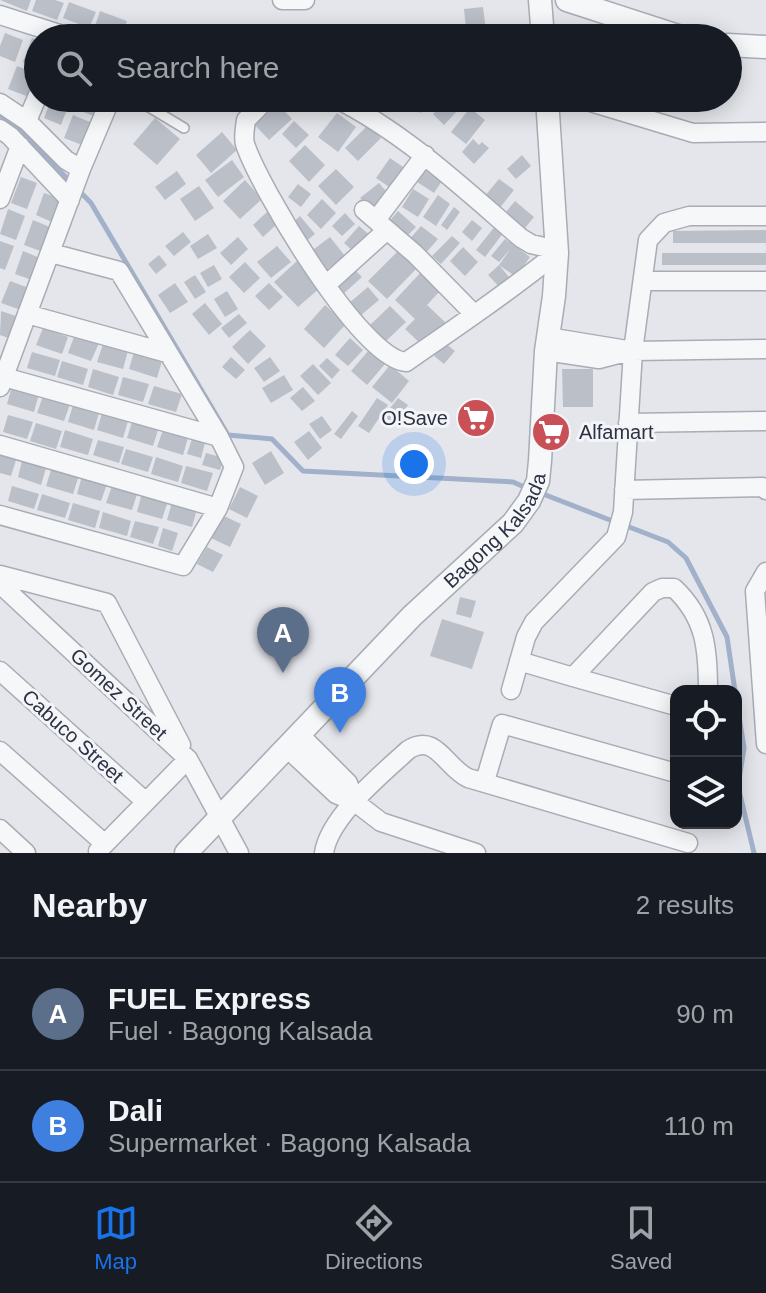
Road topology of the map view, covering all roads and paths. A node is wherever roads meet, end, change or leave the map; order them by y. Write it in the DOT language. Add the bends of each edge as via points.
graph roads {
  1 [pos="282,0"];
  2 [pos="305,0"];
  3 [pos="540,0"];
  4 [pos="567,0"];
  5 [pos="1,17"];
  6 [pos="24,24"];
  7 [pos="542,24"];
  8 [pos="641,24"];
  9 [pos="742,46"];
  10 [pos="766,47"];
  11 [pos="0,103"];
  12 [pos="31,112"];
  13 [pos="105,112"];
  14 [pos="157,112"];
  15 [pos="254,112"];
  16 [pos="360,112"];
  17 [pos="548,112"];
  18 [pos="623,112"];
  19 [pos="27,121"];
  20 [pos="184,128"];
  21 [pos="0,129"];
  22 [pos="766,132"];
  23 [pos="20,146"];
  24 [pos="425,155"];
  25 [pos="75,185"];
  26 [pos="0,199"];
  27 [pos="766,216"];
  28 [pos="376,220"];
  29 [pos="557,252"];
  30 [pos="51,253"];
  31 [pos="643,281"];
  32 [pos="766,281"];
  33 [pos="326,285"];
  34 [pos="27,314"];
  35 [pos="474,314"];
  36 [pos="547,344"];
  37 [pos="766,349"];
  38 [pos="633,351"];
  39 [pos="167,353"];
  40 [pos="2,382"];
  41 [pos="766,421"];
  42 [pos="628,423"];
  43 [pos="219,437"];
  44 [pos="0,445"];
  45 [pos="624,490"];
  46 [pos="766,490"];
  47 [pos="218,508"];
  48 [pos="0,515"];
  49 [pos="766,572"];
  50 [pos="0,575"];
  51 [pos="0,584"];
  52 [pos="519,661"];
  53 [pos="0,671"];
  54 [pos="573,677"];
  55 [pos="708,685"];
  56 [pos="511,690"];
  57 [pos="670,704"];
  58 [pos="293,741"];
  59 [pos="766,744"];
  60 [pos="0,751"];
  61 [pos="188,759"];
  62 [pos="670,771"];
  63 [pos="485,781"];
  64 [pos="146,802"];
  65 [pos="355,802"];
  66 [pos="219,819"];
  67 [pos="0,829"];
  68 [pos="690,848"];
  69 [pos="100,849"];
  70 [pos="26,853"];
  71 [pos="186,853"];
  72 [pos="239,853"];
  73 [pos="324,853"];
  74 [pos="476,853"];
  1 -- 2 [label="street"];
  3 -- 7 [label="street"];
  4 -- 8 [label="street"];
  5 -- 6 [label="street"];
  9 -- 10 [label="street"];
  11 -- 19 [label="street"];
  12 -- 19 [label="street"];
  13 -- 25 [label="street"];
  14 -- 20 [label="lane"];
  15 -- 33 [label="street" via="246,120 244,142 292,236"];
  16 -- 24 [label="street"];
  17 -- 29 [label="street, Bagong Kalsada"];
  18 -- 22 [label="street" via="693,133"];
  19 -- 25 [label="street" via="66,160"];
  21 -- 23 [label="street"];
  23 -- 25 [label="street"];
  23 -- 26 [label="street"];
  24 -- 28 [label="street"];
  24 -- 29 [label="street" via="521,238"];
  25 -- 30 [label="street"];
  27 -- 31 [label="street" via="689,216 664,223 648,240"];
  28 -- 33 [label="street"];
  28 -- 35 [label="street"];
  29 -- 35 [label="street"];
  29 -- 36 [label="street, Bagong Kalsada"];
  30 -- 34 [label="street"];
  30 -- 39 [label="street" via="119,271"];
  31 -- 32 [label="street"];
  31 -- 38 [label="street"];
  33 -- 35 [label="street" via="370,339 401,362"];
  34 -- 39 [label="street"];
  34 -- 40 [label="street"];
  36 -- 38 [label="street" via="599,359"];
  36 -- 58 [label="street, Bagong Kalsada" via="533,491 513,523 412,616"];
  37 -- 38 [label="street"];
  38 -- 42 [label="street"];
  39 -- 43 [label="street"];
  40 -- 43 [label="street"];
  41 -- 42 [label="street"];
  42 -- 45 [label="street"];
  43 -- 47 [label="street" via="234,467"];
  44 -- 47 [label="street"];
  45 -- 46 [label="street"];
  45 -- 52 [label="street" via="616,537 534,622"];
  47 -- 48 [label="street" via="183,566"];
  49 -- 59 [label="street" via="755,591"];
  50 -- 61 [label="street" via="107,603"];
  51 -- 61 [label="street, Gomez Street"];
  52 -- 54 [label="street"];
  52 -- 56 [label="street"];
  53 -- 64 [label="street, Cabuco Street"];
  54 -- 55 [label="street" via="653,592 674,588 699,624 708,650"];
  54 -- 57 [label="street"];
  58 -- 65 [label="street" via="336,794"];
  58 -- 66 [label="street, Bagong Kalsada"];
  60 -- 69 [label="street"];
  61 -- 64 [label="street"];
  61 -- 66 [label="street, Gomez Street"];
  62 -- 63 [label="street" via="502,724"];
  63 -- 65 [label="street" via="460,774 427,744 416,745"];
  63 -- 68 [label="street"];
  64 -- 69 [label="street"];
  65 -- 73 [label="street" via="326,838"];
  65 -- 74 [label="street" via="381,822"];
  66 -- 71 [label="street, Bagong Kalsada"];
  66 -- 72 [label="street, Gomez Street"];
  67 -- 70 [label="street"];
}
